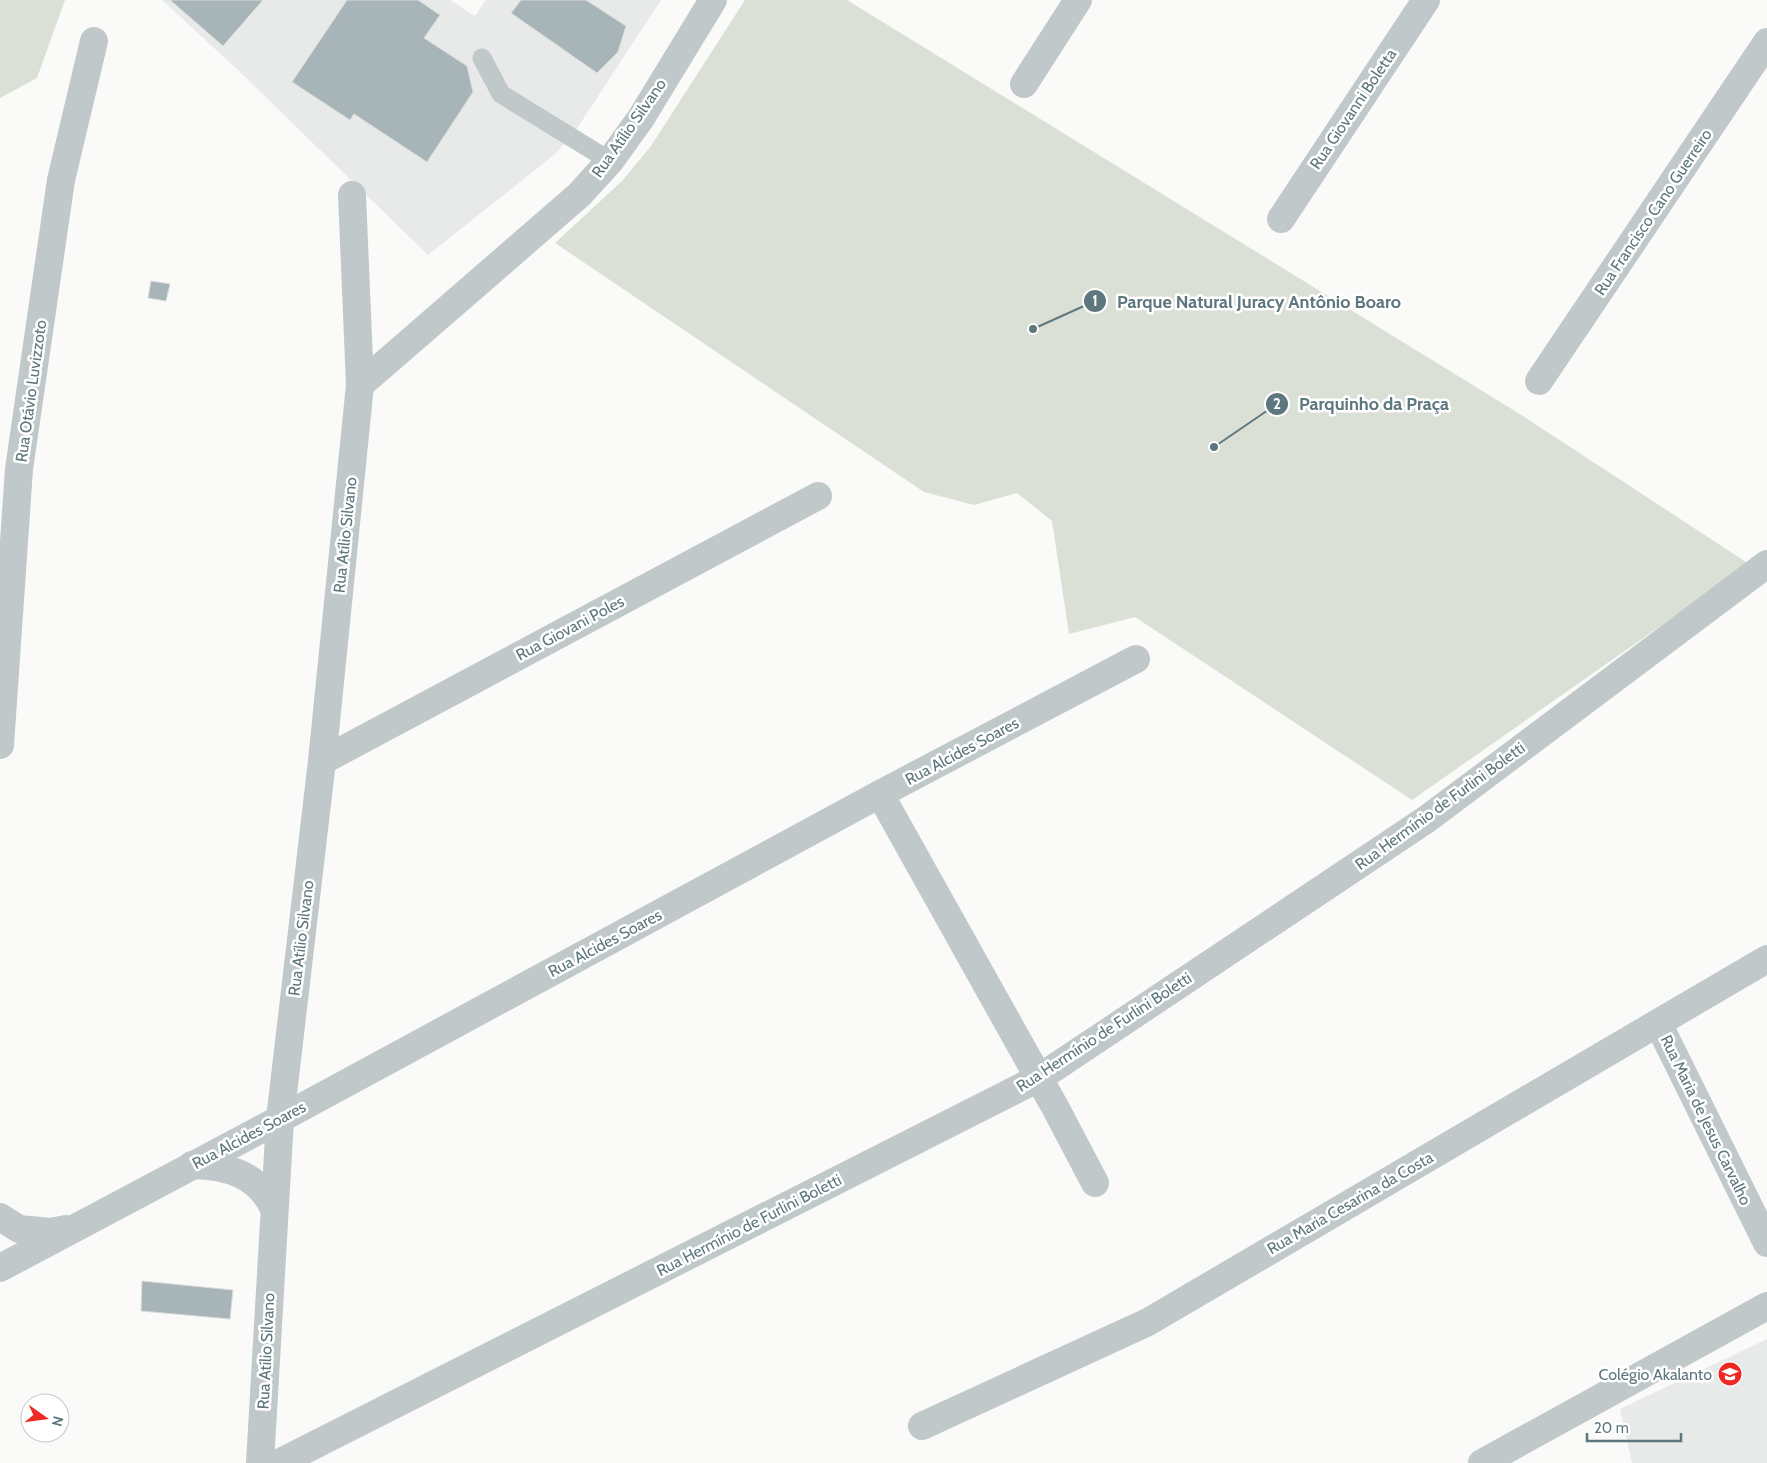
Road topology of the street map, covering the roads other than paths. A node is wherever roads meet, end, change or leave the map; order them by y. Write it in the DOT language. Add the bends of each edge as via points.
graph roads {
  1 [pos="713,0"];
  2 [pos="1078,0"];
  3 [pos="1426,0"];
  4 [pos="94,42"];
  5 [pos="1767,42"];
  6 [pos="482,58"];
  7 [pos="1024,84"];
  8 [pos="610,161"];
  9 [pos="352,196"];
  10 [pos="1281,218"];
  11 [pos="1539,381"];
  12 [pos="360,385"];
  13 [pos="10,468"];
  14 [pos="818,496"];
  15 [pos="1767,564"];
  16 [pos="1136,659"];
  17 [pos="0,745"];
  18 [pos="322,761"];
  19 [pos="880,794"];
  20 [pos="1767,959"];
  21 [pos="1658,1023"];
  22 [pos="1039,1078"];
  23 [pos="280,1119"];
  24 [pos="192,1165"];
  25 [pos="1095,1183"];
  26 [pos="274,1209"];
  27 [pos="0,1217"];
  28 [pos="75,1228"];
  29 [pos="1767,1244"];
  30 [pos="0,1268"];
  31 [pos="1767,1306"];
  32 [pos="922,1426"];
  33 [pos="260,1463"];
  34 [pos="279,1463"];
  35 [pos="1482,1463"];
  1 -- 8 [label="street, Rua Atílio Silvano" via="641,118"];
  2 -- 7 [label="street"];
  3 -- 10 [label="street, Rua Giovanni Boletta"];
  4 -- 13 [label="street, Rua Otávio Luvizzoto" via="61,180"];
  5 -- 11 [label="street, Rua Francisco Cano Guerreiro"];
  6 -- 8 [label="lane" via="500,94"];
  8 -- 12 [label="street, Rua Atílio Silvano" via="579,195"];
  9 -- 12 [label="street"];
  12 -- 18 [label="street, Rua Atílio Silvano"];
  13 -- 17 [label="street, Rua Otávio Luvizzoto"];
  14 -- 18 [label="street, Rua Giovani Poles"];
  15 -- 22 [label="street, Rua Hermínio de Furlini Boletti" via="1426,819"];
  16 -- 19 [label="street, Rua Alcides Soares"];
  18 -- 23 [label="street, Rua Atílio Silvano"];
  19 -- 22 [label="street"];
  19 -- 23 [label="street, Rua Alcides Soares"];
  20 -- 21 [label="street, Rua Maria Cesarina da Costa"];
  21 -- 29 [label="street, Rua Maria de Jesus Carvalho"];
  21 -- 32 [label="street, Rua Maria Cesarina da Costa" via="1148,1322"];
  22 -- 25 [label="street"];
  22 -- 34 [label="street, Rua Hermínio de Furlini Boletti"];
  23 -- 24 [label="street, Rua Alcides Soares"];
  23 -- 26 [label="street, Rua Atílio Silvano"];
  24 -- 26 [label="street" via="228,1168 253,1180 268,1196"];
  24 -- 28 [label="street, Rua Alcides Soares"];
  26 -- 33 [label="street, Rua Atílio Silvano"];
  27 -- 28 [label="street, Rua Alcides Soares" via="20,1229 51,1232"];
  28 -- 30 [label="street, Rua Alcides Soares"];
  31 -- 35 [label="street"];
}
